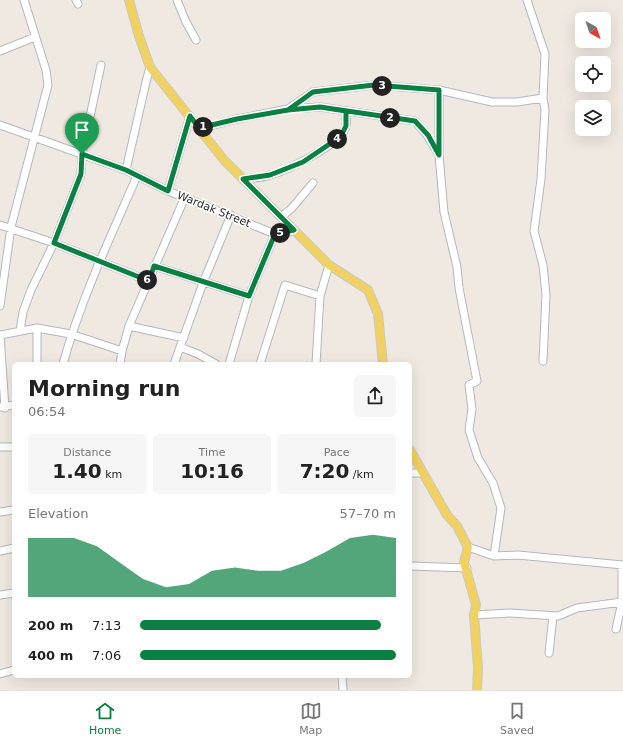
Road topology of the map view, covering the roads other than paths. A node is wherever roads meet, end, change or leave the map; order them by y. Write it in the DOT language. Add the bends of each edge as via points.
graph roads {
  1 [pos="24,0"];
  2 [pos="129,0"];
  3 [pos="177,0"];
  4 [pos="527,0"];
  5 [pos="35,37"];
  6 [pos="196,40"];
  7 [pos="0,51"];
  8 [pos="101,65"];
  9 [pos="150,67"];
  10 [pos="439,90"];
  11 [pos="543,98"];
  12 [pos="288,110"];
  13 [pos="346,111"];
  14 [pos="190,116"];
  15 [pos="0,125"];
  16 [pos="199,128"];
  17 [pos="35,139"];
  18 [pos="82,154"];
  19 [pos="439,155"];
  20 [pos="126,170"];
  21 [pos="137,176"];
  22 [pos="243,179"];
  23 [pos="313,183"];
  24 [pos="168,191"];
  25 [pos="185,197"];
  26 [pos="231,215"];
  27 [pos="281,217"];
  28 [pos="0,225"];
  29 [pos="11,227"];
  30 [pos="294,230"];
  31 [pos="275,234"];
  32 [pos="54,243"];
  33 [pos="99,261"];
  34 [pos="329,265"];
  35 [pos="154,266"];
  36 [pos="149,281"];
  37 [pos="203,283"];
  38 [pos="249,296"];
  39 [pos="320,296"];
  40 [pos="0,306"];
  41 [pos="129,326"];
  42 [pos="37,328"];
  43 [pos="20,331"];
  44 [pos="72,334"];
  45 [pos="184,338"];
  46 [pos="180,347"];
  47 [pos="122,351"];
  48 [pos="543,361"];
  49 [pos="37,362"];
  50 [pos="64,362"];
  51 [pos="120,362"];
  52 [pos="175,362"];
  53 [pos="212,362"];
  54 [pos="230,362"];
  55 [pos="261,362"];
  56 [pos="316,362"];
  57 [pos="383,362"];
  58 [pos="12,405"];
  59 [pos="2,407"];
  60 [pos="0,447"];
  61 [pos="12,447"];
  62 [pos="412,454"];
  63 [pos="412,473"];
  64 [pos="423,473"];
  65 [pos="12,510"];
  66 [pos="0,512"];
  67 [pos="468,547"];
  68 [pos="12,548"];
  69 [pos="0,551"];
  70 [pos="494,556"];
  71 [pos="622,565"];
  72 [pos="412,566"];
  73 [pos="467,568"];
  74 [pos="12,593"];
  75 [pos="0,595"];
  76 [pos="622,602"];
  77 [pos="474,615"];
  78 [pos="553,616"];
  79 [pos="616,629"];
  80 [pos="549,653"];
  81 [pos="12,671"];
  82 [pos="0,674"];
  83 [pos="342,678"];
  84 [pos="341,690"];
  85 [pos="477,690"];
  1 -- 5 [label="street"];
  2 -- 9 [label="main road" via="138,36"];
  3 -- 6 [label="street"];
  4 -- 11 [label="street" via="545,54"];
  5 -- 7 [label="street"];
  5 -- 17 [label="street" via="48,85"];
  8 -- 18 [label="street"];
  9 -- 14 [label="main road"];
  9 -- 20 [label="street"];
  10 -- 11 [label="street" via="492,102"];
  10 -- 12 [label="street" via="374,85 313,92"];
  10 -- 19 [label="street"];
  11 -- 48 [label="street" via="541,179 534,231 543,265 546,295"];
  12 -- 13 [label="street" via="320,107"];
  12 -- 16 [label="street"];
  13 -- 19 [label="street" via="415,121 428,135"];
  13 -- 22 [label="street" via="346,126 342,134 303,162 270,175"];
  14 -- 16 [label="main road"];
  14 -- 24 [label="street"];
  15 -- 17 [label="street, Wardak Street"];
  16 -- 22 [label="main road"];
  17 -- 18 [label="street, Wardak Street"];
  17 -- 29 [label="street"];
  18 -- 20 [label="street, Wardak Street"];
  18 -- 32 [label="street" via="81,174"];
  19 -- 70 [label="street" via="444,212 457,267 477,381 469,385 472,409 469,430 478,458 493,483 500,508"];
  20 -- 21 [label="street, Wardak Street"];
  21 -- 24 [label="street, Wardak Street"];
  21 -- 33 [label="street"];
  22 -- 27 [label="main road"];
  23 -- 27 [label="street"];
  24 -- 25 [label="street, Wardak Street"];
  25 -- 26 [label="street, Wardak Street"];
  25 -- 35 [label="street"];
  26 -- 31 [label="street, Wardak Street"];
  26 -- 37 [label="street"];
  27 -- 30 [label="main road"];
  28 -- 29 [label="street"];
  29 -- 32 [label="street"];
  29 -- 40 [label="street"];
  30 -- 31 [label="street"];
  30 -- 34 [label="main road"];
  31 -- 38 [label="street"];
  32 -- 33 [label="street"];
  32 -- 43 [label="street" via="31,290 23,312"];
  33 -- 36 [label="street"];
  33 -- 44 [label="street"];
  34 -- 39 [label="street"];
  34 -- 57 [label="main road" via="368,290 378,314"];
  35 -- 36 [label="street"];
  35 -- 37 [label="street"];
  36 -- 41 [label="street"];
  37 -- 38 [label="street"];
  37 -- 45 [label="street"];
  38 -- 54 [label="street"];
  39 -- 55 [label="street" via="285,285"];
  39 -- 56 [label="street"];
  41 -- 45 [label="street"];
  41 -- 47 [label="street"];
  42 -- 43 [label="street"];
  42 -- 44 [label="street"];
  42 -- 49 [label="street"];
  43 -- 59 [label="street" via="0,336"];
  44 -- 47 [label="street"];
  44 -- 50 [label="street"];
  45 -- 46 [label="street"];
  46 -- 52 [label="street"];
  46 -- 53 [label="street"];
  47 -- 51 [label="street"];
  58 -- 59 [label="street"];
  60 -- 61 [label="street"];
  62 -- 64 [label="main road"];
  63 -- 64 [label="street"];
  64 -- 67 [label="main road"];
  65 -- 66 [label="street"];
  67 -- 70 [label="street"];
  67 -- 73 [label="main road" via="464,562"];
  68 -- 69 [label="street"];
  70 -- 71 [label="street" via="518,555"];
  71 -- 76 [label="street"];
  72 -- 73 [label="street"];
  73 -- 77 [label="main road" via="476,605"];
  74 -- 75 [label="street"];
  76 -- 78 [label="street" via="577,608"];
  76 -- 79 [label="street"];
  77 -- 78 [label="street" via="510,613"];
  77 -- 85 [label="main road"];
  78 -- 80 [label="street"];
  81 -- 82 [label="street"];
  83 -- 84 [label="street"];
}
